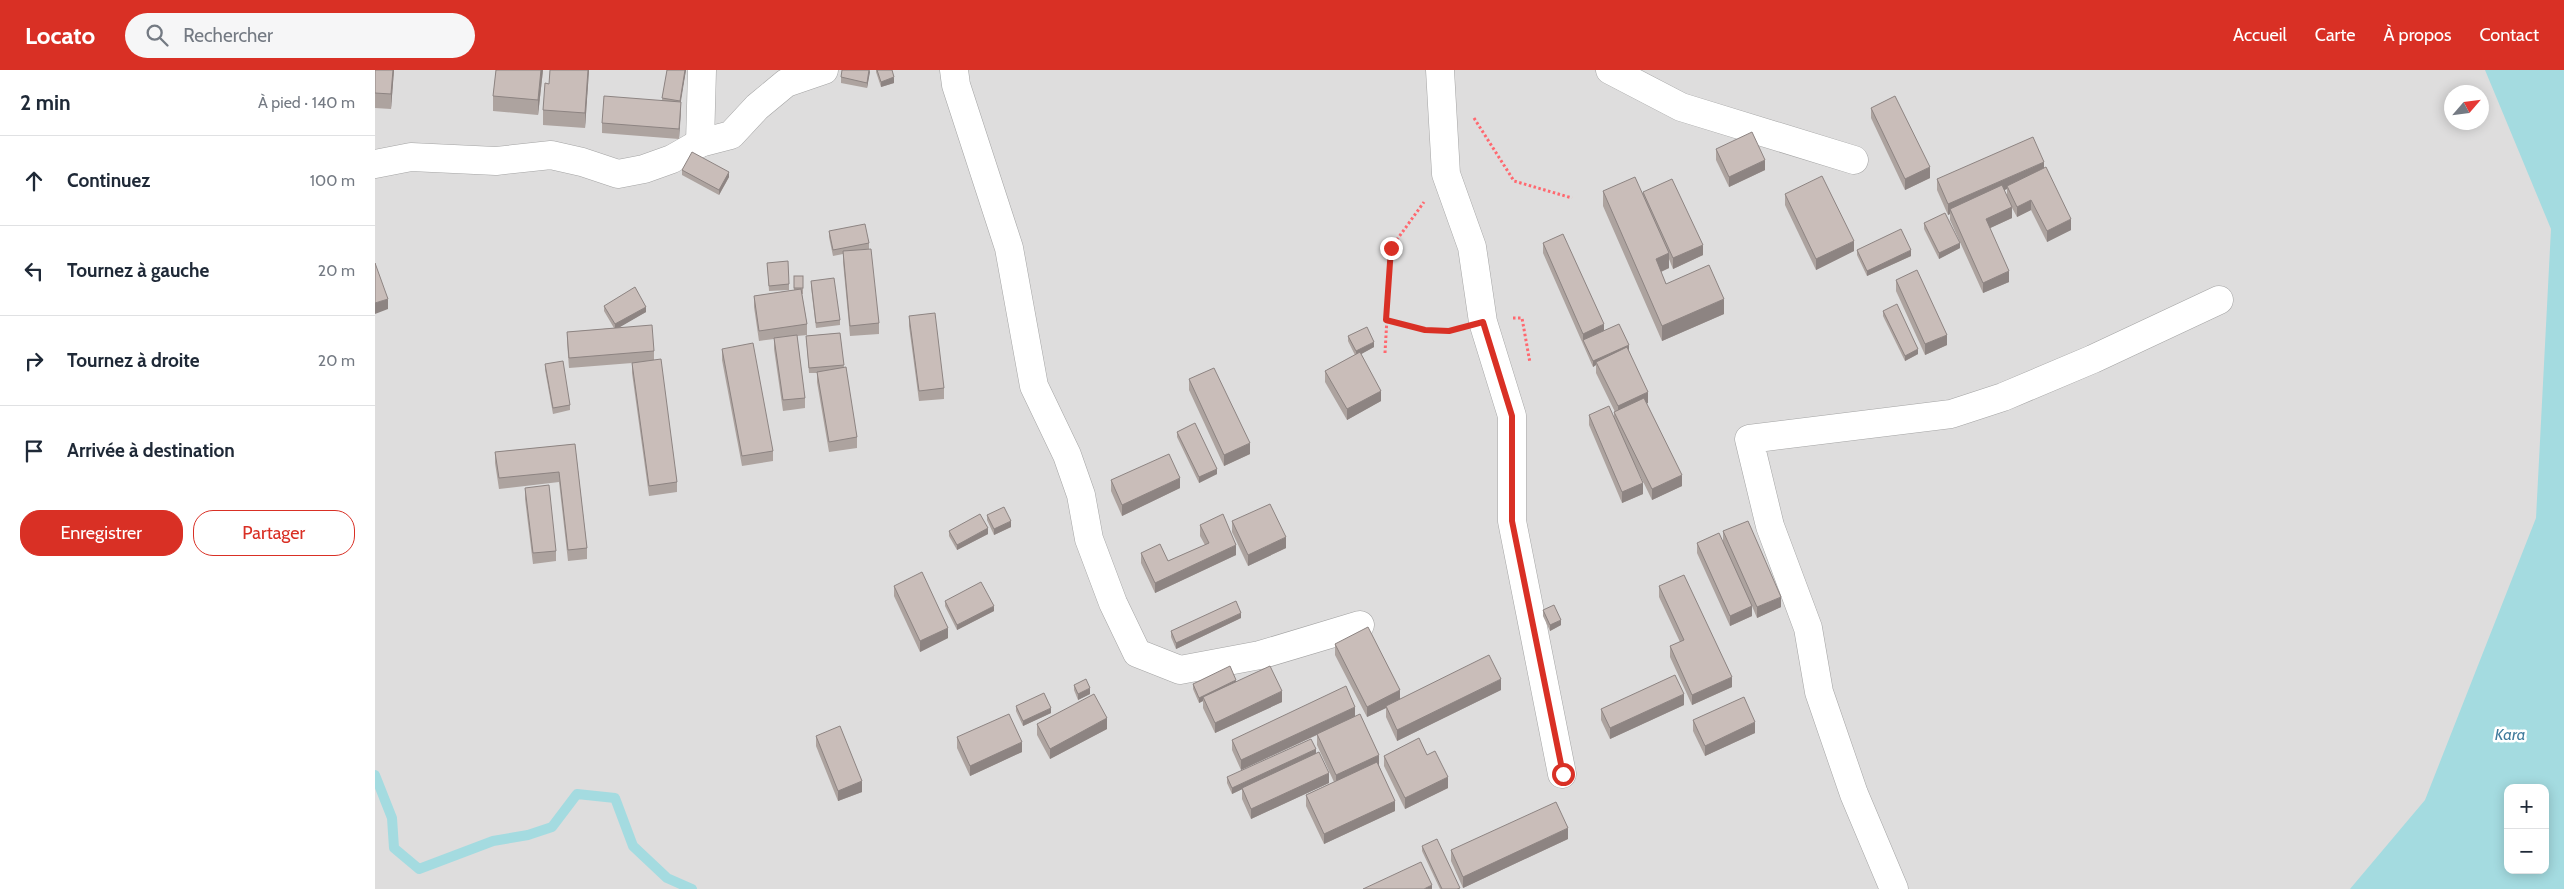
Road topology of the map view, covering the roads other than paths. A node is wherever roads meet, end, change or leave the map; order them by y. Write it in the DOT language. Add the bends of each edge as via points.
graph roads {
  1 [pos="702,70"];
  2 [pos="824,70"];
  3 [pos="954,70"];
  4 [pos="1440,70"];
  5 [pos="1610,70"];
  6 [pos="700,143"];
  7 [pos="1854,160"];
  8 [pos="375,164"];
  9 [pos="2219,300"];
  10 [pos="1360,625"];
  11 [pos="1563,774"];
  12 [pos="1894,889"];
  1 -- 6 [label="street"];
  2 -- 6 [label="street" via="786,83 731,135"];
  3 -- 10 [label="street" via="955,85 1009,248 1034,386 1067,455 1081,495 1089,539 1113,603 1137,653 1180,670 1260,655"];
  4 -- 11 [label="street" via="1447,174 1472,247 1483,322 1512,416 1512,521"];
  5 -- 7 [label="street" via="1681,107"];
  6 -- 8 [label="street" via="672,159 618,174 551,155 496,160 411,157"];
  9 -- 12 [label="street" via="2102,355 2003,397 1951,414 1749,439 1770,526 1808,628 1819,692 1854,794"];
}
